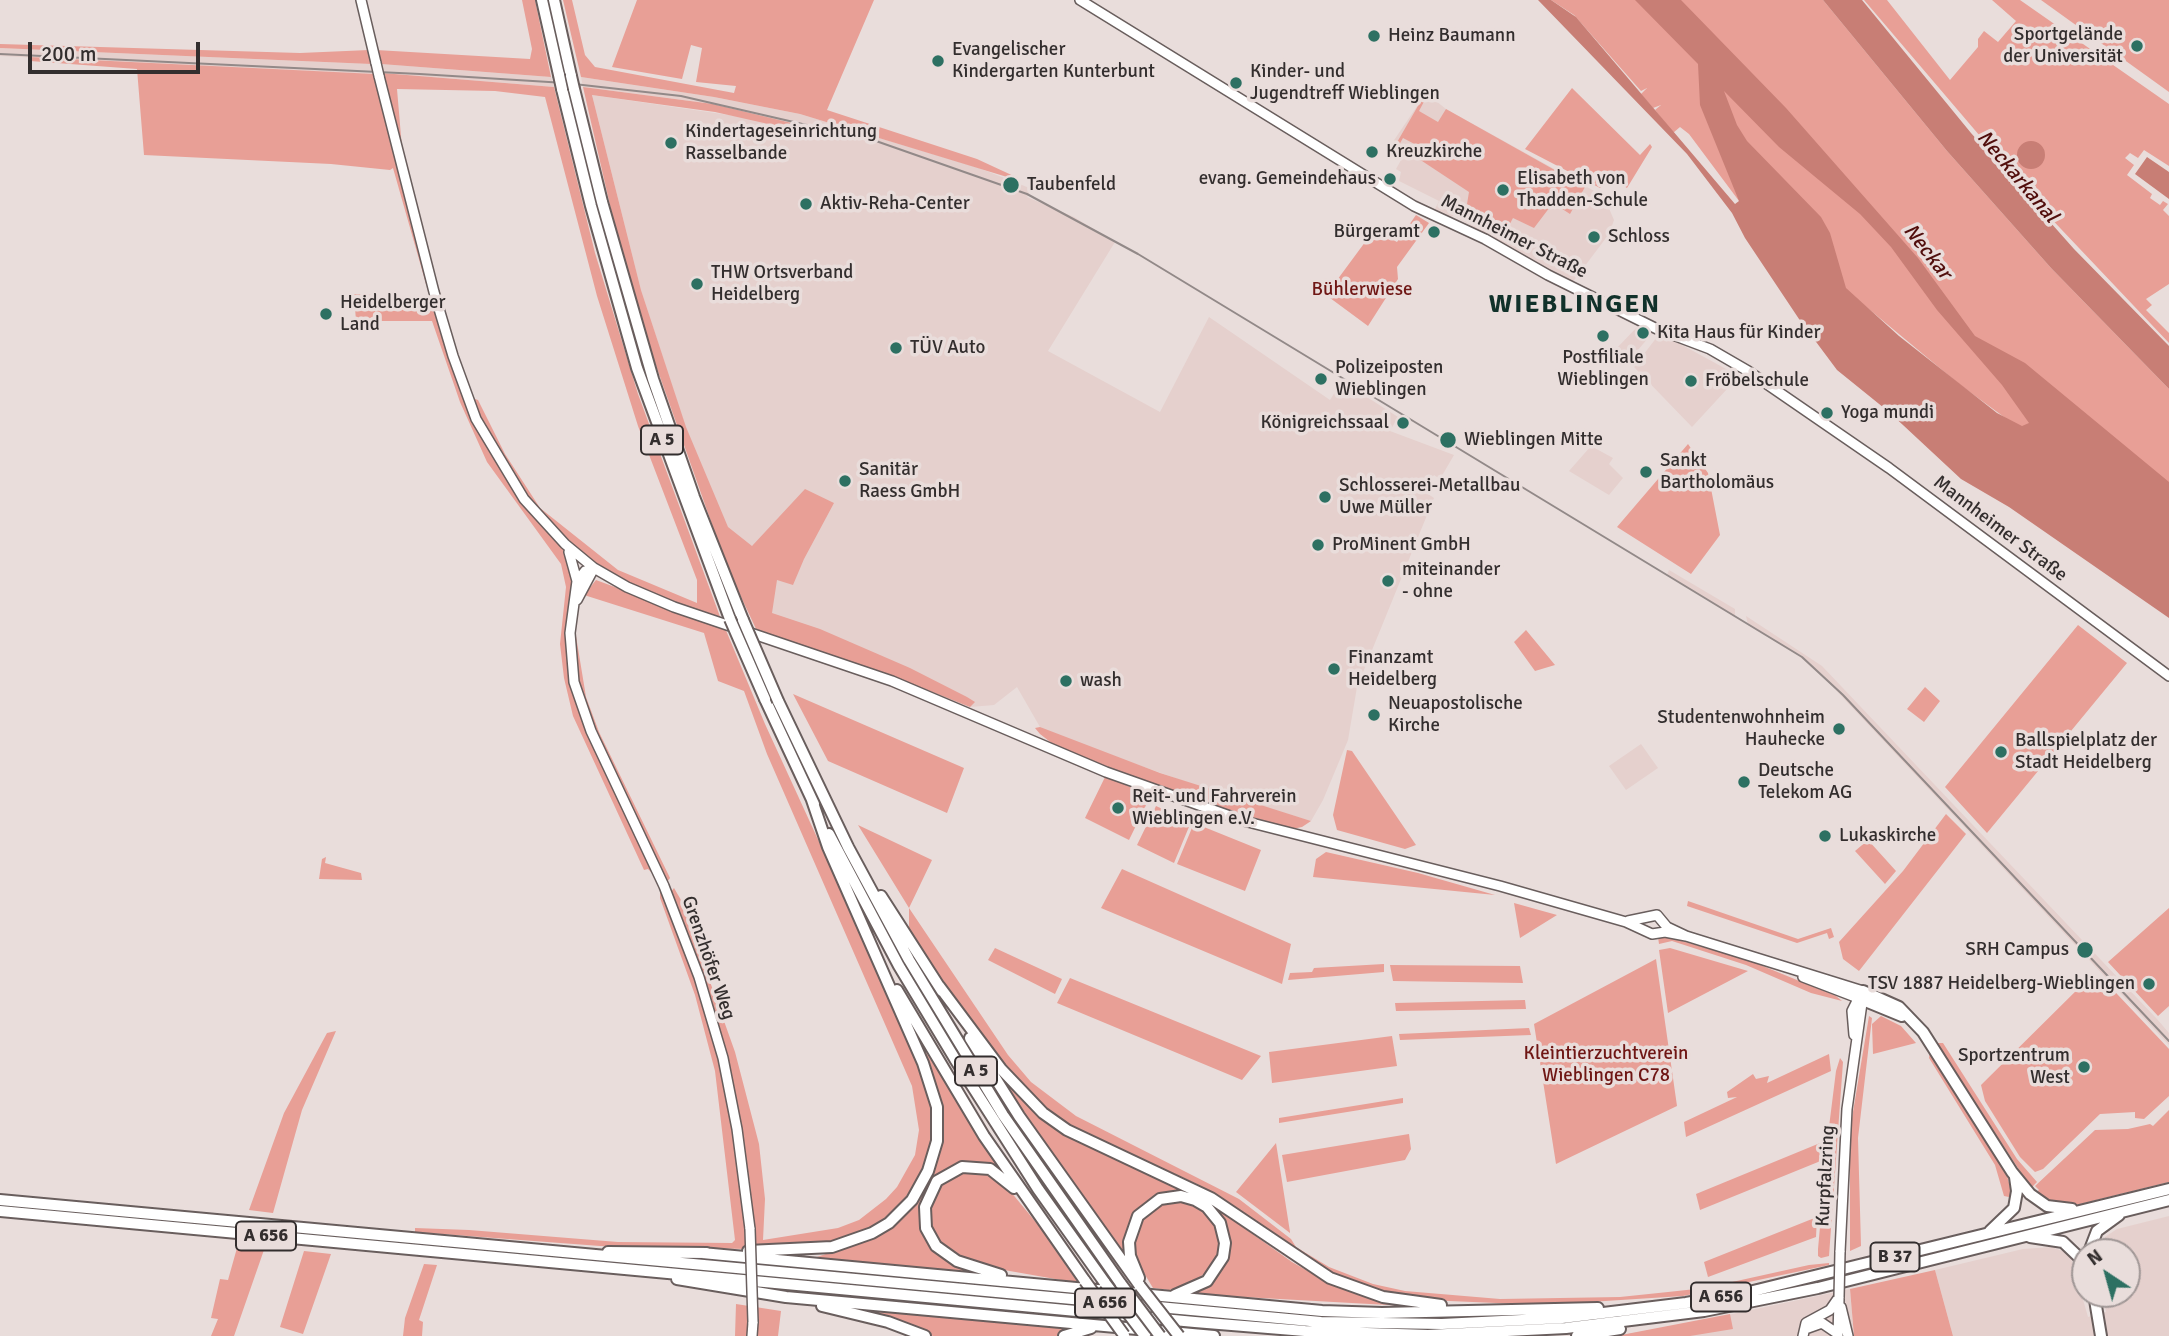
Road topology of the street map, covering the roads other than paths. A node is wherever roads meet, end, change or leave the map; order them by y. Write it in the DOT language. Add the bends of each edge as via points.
graph roads {
  1 [pos="361,0"];
  2 [pos="542,0"];
  3 [pos="554,0"];
  4 [pos="1080,0"];
  5 [pos="565,75"];
  6 [pos="568,89"];
  7 [pos="565,544"];
  8 [pos="594,568"];
  9 [pos="611,579"];
  10 [pos="577,581"];
  11 [pos="588,583"];
  12 [pos="574,608"];
  13 [pos="2169,676"];
  14 [pos="812,800"];
  15 [pos="848,847"];
  16 [pos="1664,922"];
  17 [pos="1646,924"];
  18 [pos="1660,932"];
  19 [pos="1686,936"];
  20 [pos="868,939"];
  21 [pos="1746,955"];
  22 [pos="939,986"];
  23 [pos="1827,987"];
  24 [pos="1861,996"];
  25 [pos="1878,1006"];
  26 [pos="1852,1012"];
  27 [pos="1861,1018"];
  28 [pos="1914,1022"];
  29 [pos="1854,1042"];
  30 [pos="2021,1189"];
  31 [pos="2169,1189"];
  32 [pos="0,1200"];
  33 [pos="2169,1200"];
  34 [pos="2130,1209"];
  35 [pos="2085,1210"];
  36 [pos="0,1211"];
  37 [pos="1038,1215"];
  38 [pos="2024,1235"];
  39 [pos="1979,1236"];
  40 [pos="2094,1238"];
  41 [pos="2071,1249"];
  42 [pos="702,1253"];
  43 [pos="580,1254"];
  44 [pos="662,1272"];
  45 [pos="1810,1278"];
  46 [pos="1041,1285"];
  47 [pos="1142,1286"];
  48 [pos="1818,1287"];
  49 [pos="786,1297"];
  50 [pos="1156,1298"];
  51 [pos="1839,1299"];
  52 [pos="2096,1308"];
  53 [pos="1486,1310"];
  54 [pos="1632,1311"];
  55 [pos="1822,1314"];
  56 [pos="1664,1317"];
  57 [pos="1838,1322"];
  58 [pos="1112,1324"];
  59 [pos="1123,1335"];
  60 [pos="1838,1335"];
  61 [pos="752,1336"];
  62 [pos="925,1336"];
  63 [pos="1064,1336"];
  64 [pos="1145,1336"];
  65 [pos="1160,1336"];
  66 [pos="1179,1336"];
  67 [pos="1214,1336"];
  68 [pos="1577,1336"];
  69 [pos="1849,1336"];
  70 [pos="2101,1336"];
  1 -- 7 [label="main road, bridge" via="407,193 466,394 514,485"];
  2 -- 5 [label="highway, A 5"];
  3 -- 5 [label="highway, A 5"];
  4 -- 13 [label="main road, Mannheimer Straße" via="1414,206 1657,330 1710,349 1748,371 1889,468"];
  5 -- 6 [label="highway, A 5, bridge"];
  6 -- 14 [label="highway, A 5, bridge" via="591,206 637,368 730,619"];
  6 -- 15 [label="highway, A 5, bridge" via="656,389 694,497 778,701"];
  7 -- 8 [label="main road"];
  7 -- 10 [label="main road"];
  8 -- 9 [label="main road"];
  8 -- 10 [label="main road" via="585,570"];
  8 -- 11 [label="main road, Grenzhöfer Weg"];
  9 -- 11 [label="main road" via="599,577"];
  9 -- 17 [label="main road" via="696,615 892,681 1106,772 1244,821"];
  10 -- 12 [label="main road, Grenzhöfer Weg"];
  11 -- 12 [label="main road, Grenzhöfer Weg"];
  12 -- 61 [label="main road, Grenzhöfer Weg, bridge" via="571,657 582,708 676,913 723,1058 750,1228"];
  14 -- 20 [label="highway"];
  14 -- 64 [label="highway, A 5, bridge" via="899,966 954,1059 1038,1189"];
  15 -- 22 [label="highway, A 5"];
  15 -- 65 [label="highway, A 5, bridge" via="956,1040 1047,1181"];
  16 -- 17 [label="main road" via="1655,914"];
  16 -- 18 [label="main road"];
  16 -- 19 [label="main road"];
  17 -- 18 [label="main road" via="1652,934"];
  18 -- 19 [label="main road"];
  19 -- 21 [label="main road"];
  20 -- 37 [label="highway" via="984,1136"];
  20 -- 42 [label="highway, A 656" via="923,1063 937,1107 935,1149 920,1187 889,1223 852,1242 778,1251"];
  21 -- 23 [label="main road"];
  21 -- 24 [label="main road"];
  22 -- 47 [label="highway, A 5" via="1019,1116"];
  22 -- 53 [label="highway, A 5" via="1001,1069 1042,1113 1067,1130 1211,1198 1330,1278 1409,1302"];
  23 -- 24 [label="main road"];
  23 -- 26 [label="main road" via="1844,999"];
  24 -- 25 [label="highway"];
  24 -- 26 [label="main road"];
  24 -- 27 [label="main road, Kurpfalzring"];
  24 -- 28 [label="highway" via="1899,1007"];
  25 -- 27 [label="main road"];
  25 -- 28 [label="highway"];
  26 -- 29 [label="main road"];
  27 -- 29 [label="main road, Kurpfalzring"];
  28 -- 30 [label="highway"];
  29 -- 51 [label="main road, Kurpfalzring, bridge" via="1844,1147"];
  30 -- 35 [label="highway" via="2047,1206"];
  30 -- 39 [label="highway" via="2009,1215"];
  31 -- 35 [label="highway, B 37"];
  32 -- 43 [label="highway, A 656"];
  33 -- 34 [label="highway, B 37"];
  34 -- 38 [label="highway, B 37"];
  34 -- 40 [label="highway, B 37" via="2097,1231"];
  35 -- 39 [label="highway, B 37"];
  36 -- 44 [label="highway, A 656"];
  37 -- 46 [label="highway" via="1002,1176 976,1166 955,1169 937,1181 926,1199 924,1214 932,1240 957,1261"];
  37 -- 58 [label="highway, bridge"];
  38 -- 41 [label="highway" via="2063,1242"];
  38 -- 48 [label="highway, B 37"];
  39 -- 45 [label="highway, B 37"];
  42 -- 43 [label="highway, A 656"];
  42 -- 46 [label="highway, A 656"];
  43 -- 54 [label="highway, A 656" via="1321,1322 1506,1322"];
  44 -- 49 [label="highway" via="681,1281"];
  44 -- 56 [label="highway, A 656" via="1305,1331 1508,1333"];
  45 -- 54 [label="highway, A 656"];
  46 -- 50 [label="highway"];
  47 -- 50 [label="highway, bridge"];
  47 -- 50 [label="highway, A 656" via="1129,1249 1131,1228 1138,1216 1154,1202 1181,1196 1212,1211 1222,1230 1220,1264 1202,1285"];
  48 -- 56 [label="highway, A 656"];
  49 -- 58 [label="highway"];
  49 -- 62 [label="highway"];
  50 -- 53 [label="highway" via="1322,1311"];
  50 -- 66 [label="highway, bridge"];
  51 -- 55 [label="main road"];
  51 -- 57 [label="main road, Kurpfalzring"];
  51 -- 69 [label="main road"];
  52 -- 70 [label="highway"];
  53 -- 54 [label="highway" via="1619,1307"];
  55 -- 57 [label="main road"];
  55 -- 60 [label="main road" via="1806,1323 1803,1336 1817,1323 1826,1324"];
  56 -- 68 [label="highway"];
  57 -- 60 [label="main road, Kurpfalzring"];
  58 -- 59 [label="highway, A 656, bridge"];
  58 -- 63 [label="highway, A 656"];
  58 -- 67 [label="highway"];
}
